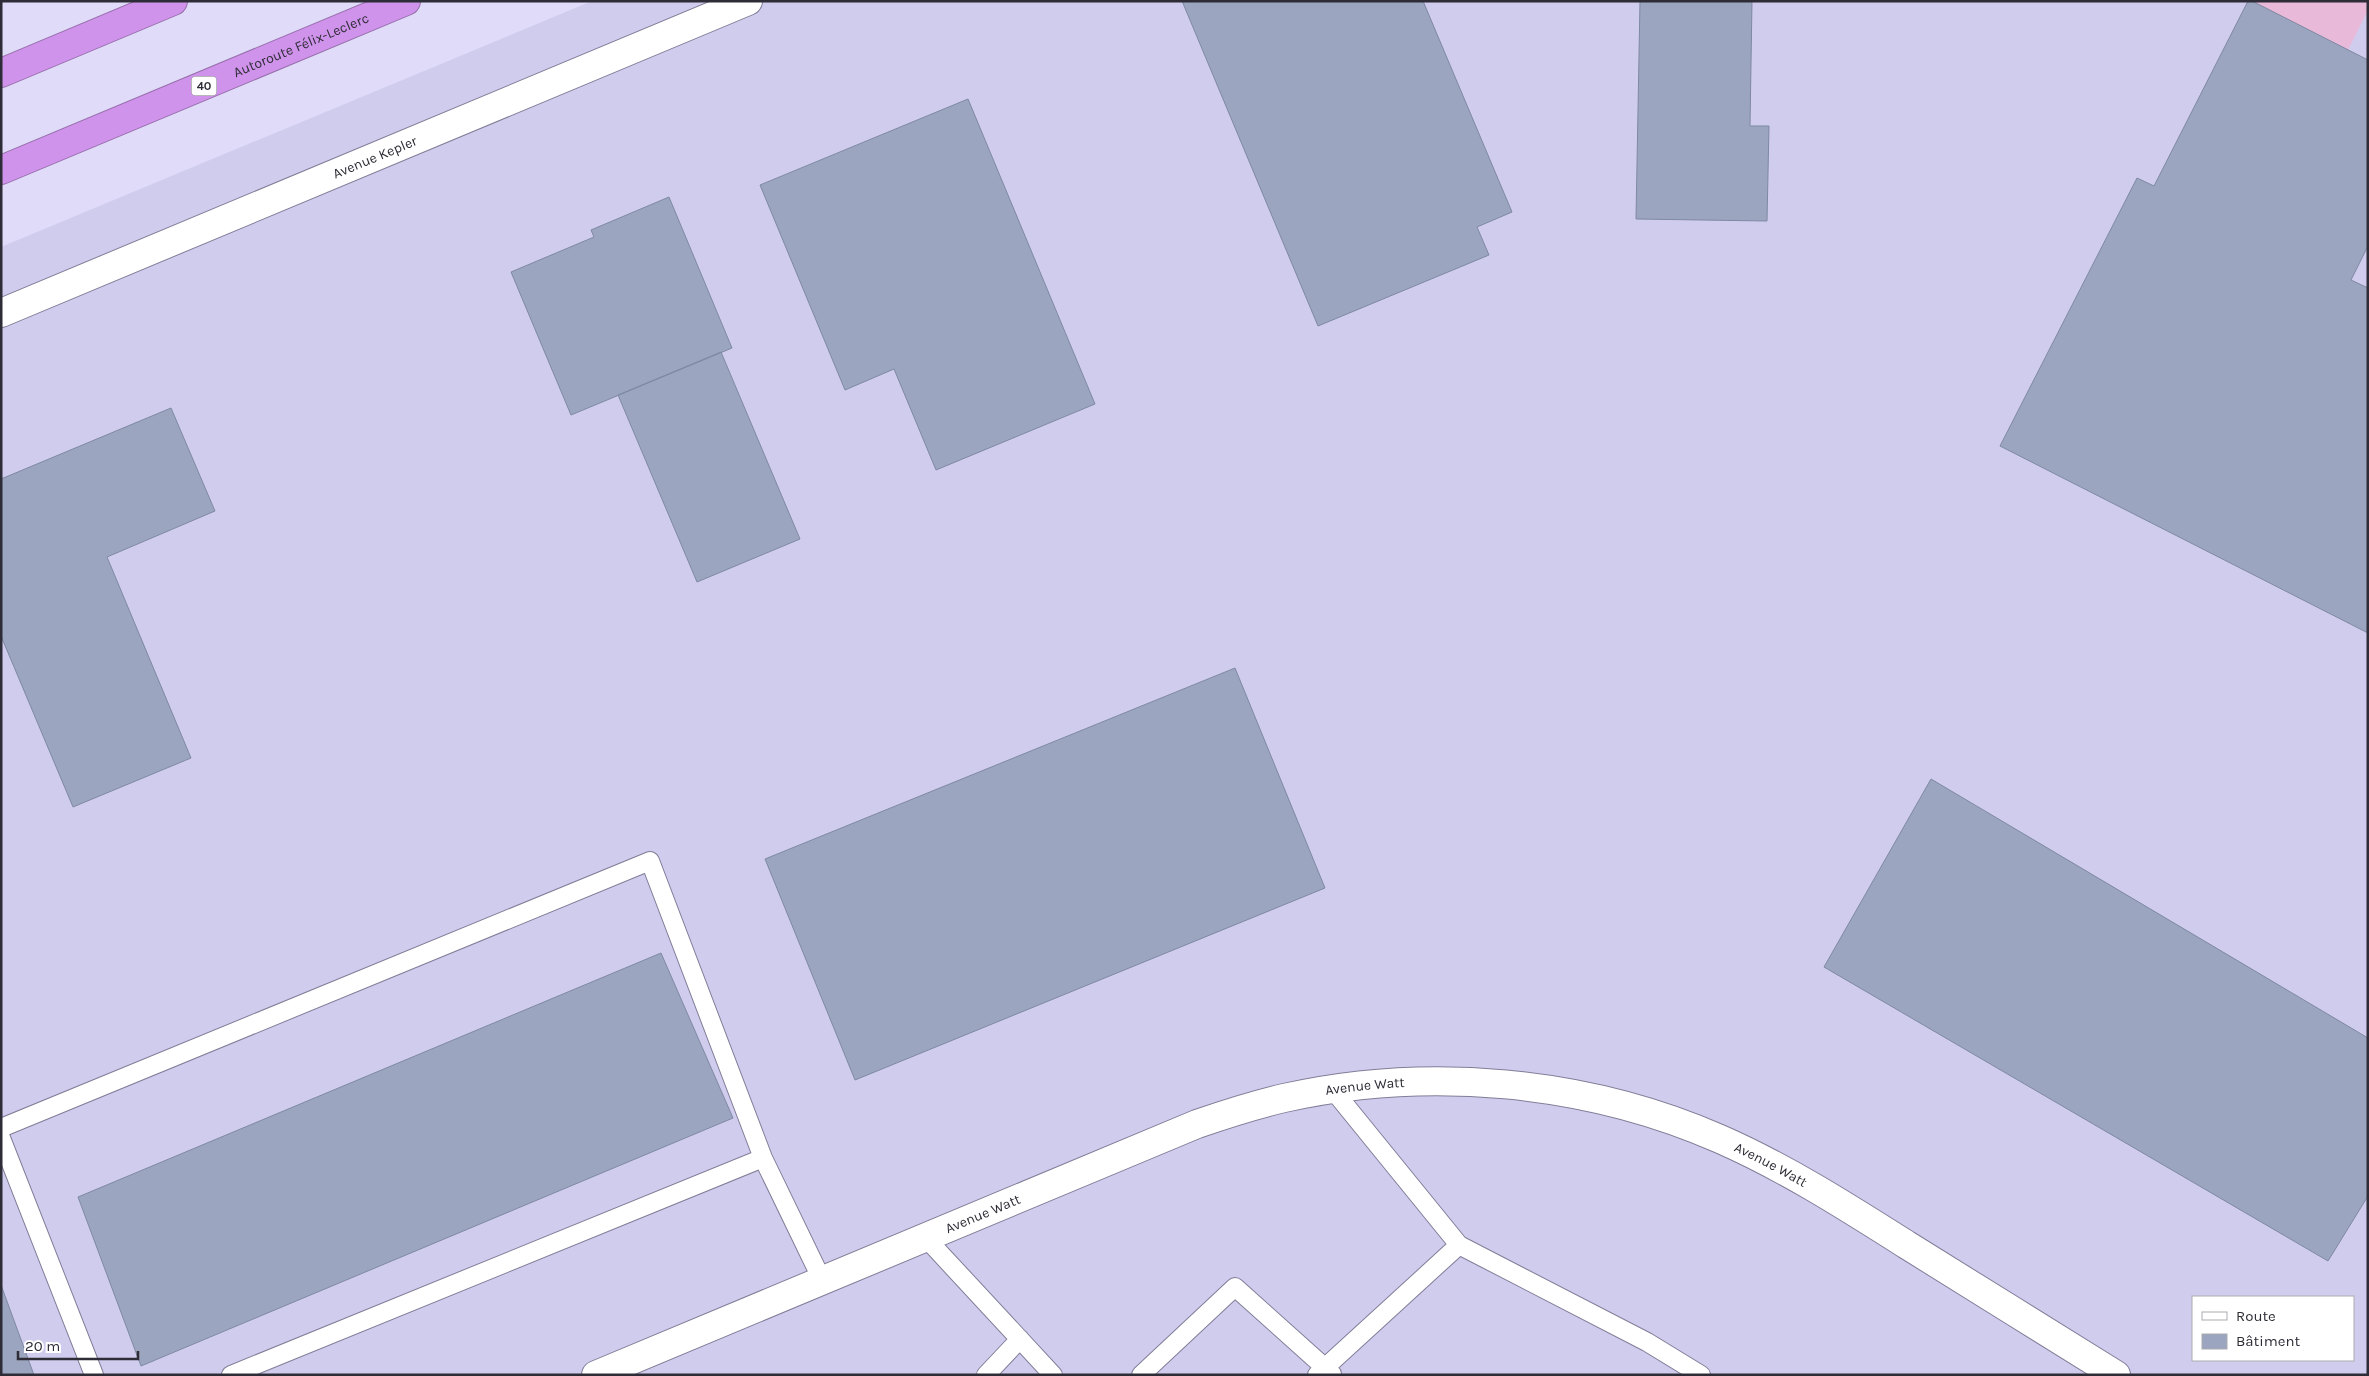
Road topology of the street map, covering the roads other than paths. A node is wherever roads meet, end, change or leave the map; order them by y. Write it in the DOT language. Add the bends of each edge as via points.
graph roads {
  1 [pos="174,1"];
  2 [pos="406,1"];
  3 [pos="748,1"];
  4 [pos="1,73"];
  5 [pos="1,170"];
  6 [pos="1,313"];
  7 [pos="1333,1090"];
  8 [pos="1,1128"];
  9 [pos="1,1138"];
  10 [pos="763,1158"];
  11 [pos="925,1236"];
  12 [pos="1459,1245"];
  13 [pos="822,1280"];
  14 [pos="1020,1339"];
  15 [pos="1325,1372"];
  16 [pos="94,1375"];
  17 [pos="231,1375"];
  18 [pos="596,1375"];
  19 [pos="986,1375"];
  20 [pos="1053,1375"];
  21 [pos="1141,1375"];
  22 [pos="1701,1375"];
  23 [pos="2116,1375"];
  1 -- 4 [label="highway"];
  2 -- 5 [label="highway, Autoroute Félix-Leclerc / 40"];
  3 -- 6 [label="street, Avenue Kepler"];
  7 -- 11 [label="street, Avenue Watt" via="1268,1102 1197,1124"];
  7 -- 12 [label="lane"];
  7 -- 23 [label="street, Avenue Watt" via="1436,1082 1528,1087 1627,1107 1671,1120 1720,1140 1805,1183"];
  8 -- 10 [label="lane" via="650,861"];
  9 -- 16 [label="lane"];
  10 -- 13 [label="lane"];
  10 -- 17 [label="lane"];
  11 -- 13 [label="street, Avenue Watt"];
  11 -- 14 [label="lane"];
  12 -- 15 [label="lane"];
  12 -- 22 [label="lane" via="1647,1342"];
  13 -- 18 [label="street, Avenue Watt"];
  14 -- 19 [label="lane"];
  14 -- 20 [label="lane"];
  15 -- 21 [label="lane" via="1235,1287"];
}
